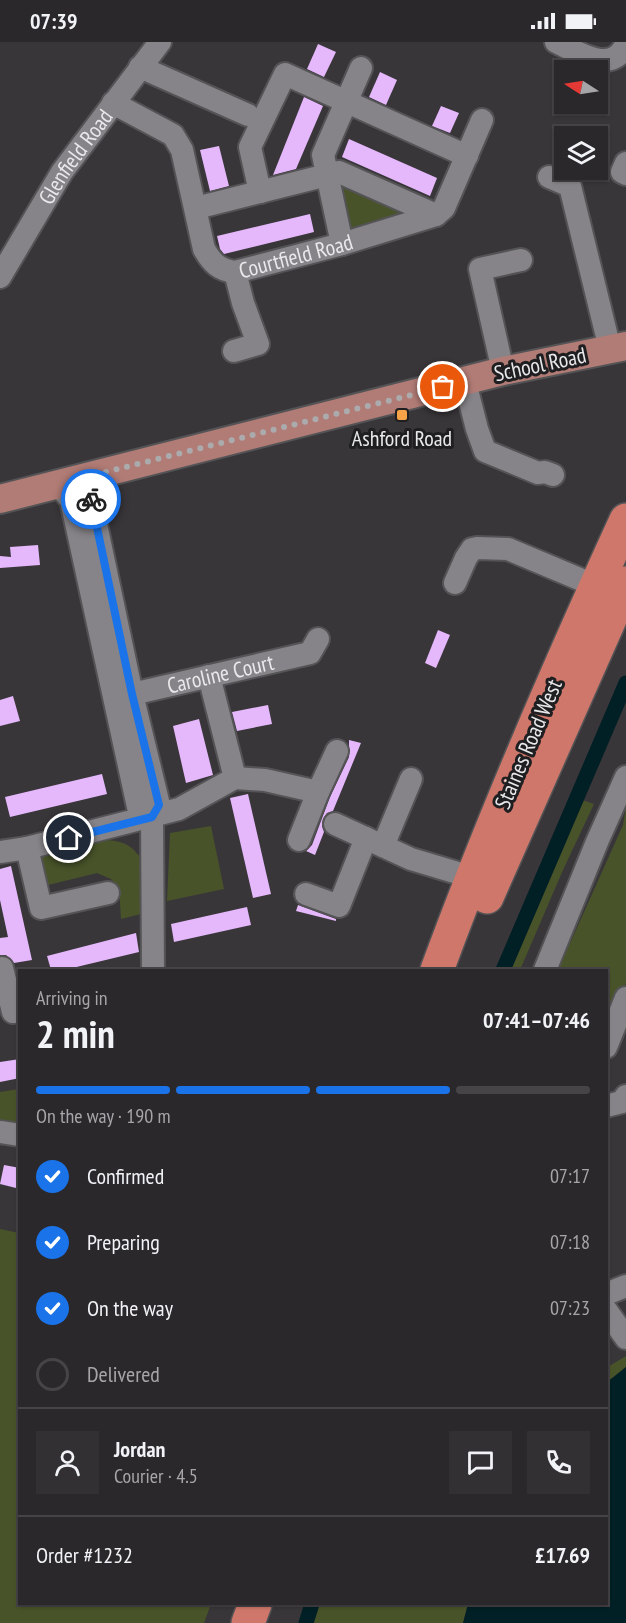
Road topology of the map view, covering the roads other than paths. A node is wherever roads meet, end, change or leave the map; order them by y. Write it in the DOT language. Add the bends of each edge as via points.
graph roads {
  1 [pos="160,42"];
  2 [pos="556,42"];
  3 [pos="625,51"];
  4 [pos="140,67"];
  5 [pos="361,68"];
  6 [pos="346,102"];
  7 [pos="113,103"];
  8 [pos="248,115"];
  9 [pos="482,120"];
  10 [pos="467,156"];
  11 [pos="626,163"];
  12 [pos="326,174"];
  13 [pos="626,174"];
  14 [pos="549,177"];
  15 [pos="260,192"];
  16 [pos="196,208"];
  17 [pos="436,215"];
  18 [pos="342,244"];
  19 [pos="521,260"];
  20 [pos="235,272"];
  21 [pos="0,277"];
  22 [pos="618,347"];
  23 [pos="234,351"];
  24 [pos="503,371"];
  25 [pos="465,381"];
  26 [pos="553,475"];
  27 [pos="86,477"];
  28 [pos="58,484"];
  29 [pos="0,499"];
  30 [pos="626,520"];
  31 [pos="455,583"];
  32 [pos="611,585"];
  33 [pos="318,639"];
  34 [pos="209,676"];
  35 [pos="123,696"];
  36 [pos="337,751"];
  37 [pos="626,777"];
  38 [pos="235,778"];
  39 [pos="411,779"];
  40 [pos="318,792"];
  41 [pos="152,817"];
  42 [pos="335,824"];
  43 [pos="299,840"];
  44 [pos="374,842"];
  45 [pos="27,848"];
  46 [pos="0,851"];
  47 [pos="471,877"];
  48 [pos="108,893"];
  49 [pos="306,894"];
  50 [pos="2,968"];
  51 [pos="153,969"];
  52 [pos="437,969"];
  53 [pos="457,969"];
  54 [pos="545,969"];
  55 [pos="626,998"];
  56 [pos="18,1011"];
  57 [pos="608,1042"];
  58 [pos="626,1096"];
  59 [pos="608,1106"];
  60 [pos="0,1132"];
  61 [pos="18,1135"];
  62 [pos="626,1286"];
  63 [pos="608,1293"];
  64 [pos="608,1313"];
  65 [pos="626,1338"];
  66 [pos="234,1605"];
  67 [pos="255,1605"];
  68 [pos="228,1623"];
  69 [pos="248,1623"];
  1 -- 4 [label="street, Glenfield Road"];
  2 -- 3 [label="street" via="601,62"];
  4 -- 7 [label="street, Glenfield Road"];
  4 -- 8 [label="street"];
  5 -- 6 [label="street"];
  6 -- 10 [label="street"];
  6 -- 12 [label="street" via="323,155"];
  6 -- 15 [label="street" via="285,74 250,147"];
  7 -- 16 [label="street, Courtfield Road" via="173,135 182,150"];
  7 -- 21 [label="street, Glenfield Road" via="63,172"];
  9 -- 10 [label="street"];
  10 -- 17 [label="street" via="444,208"];
  11 -- 13 [label="street" via="622,172"];
  12 -- 15 [label="street"];
  12 -- 17 [label="street" via="339,172"];
  12 -- 18 [label="street"];
  14 -- 22 [label="street" via="570,186"];
  15 -- 16 [label="street"];
  16 -- 20 [label="street, Courtfield Road" via="204,249 211,261 223,270"];
  17 -- 18 [label="street, Courtfield Road"];
  18 -- 20 [label="street, Courtfield Road"];
  19 -- 24 [label="street" via="480,269"];
  20 -- 23 [label="street" via="258,344"];
  22 -- 24 [label="main road, School Road"];
  24 -- 25 [label="main road, School Road"];
  25 -- 26 [label="street" via="485,451 538,473"];
  25 -- 27 [label="main road, School Road"];
  27 -- 28 [label="main road, School Road"];
  27 -- 35 [label="street"];
  28 -- 29 [label="main road, School Road"];
  28 -- 35 [label="street" via="71,500"];
  30 -- 32 [label="highway, Staines Road West"];
  31 -- 32 [label="street" via="466,558 477,548 508,549"];
  32 -- 47 [label="highway, Staines Road West"];
  32 -- 53 [label="highway, Staines Road West"];
  33 -- 34 [label="street, Caroline Court" via="310,652"];
  34 -- 35 [label="street, Caroline Court"];
  34 -- 38 [label="street"];
  35 -- 41 [label="street" via="159,805"];
  36 -- 40 [label="street"];
  37 -- 54 [label="street"];
  38 -- 40 [label="street" via="265,780"];
  38 -- 41 [label="street" via="179,809"];
  39 -- 44 [label="street"];
  40 -- 43 [label="street"];
  41 -- 45 [label="street"];
  41 -- 51 [label="street"];
  42 -- 44 [label="street"];
  44 -- 47 [label="street" via="433,867"];
  44 -- 49 [label="street" via="339,906"];
  45 -- 46 [label="street"];
  45 -- 48 [label="street" via="41,908"];
  47 -- 52 [label="highway, Staines Road West"];
  50 -- 56 [label="street" via="13,1012"];
  55 -- 57 [label="street"];
  58 -- 59 [label="street" via="622,1102"];
  60 -- 61 [label="street"];
  62 -- 63 [label="street"];
  64 -- 65 [label="street"];
  66 -- 68 [label="highway"];
  67 -- 69 [label="highway"];
}
